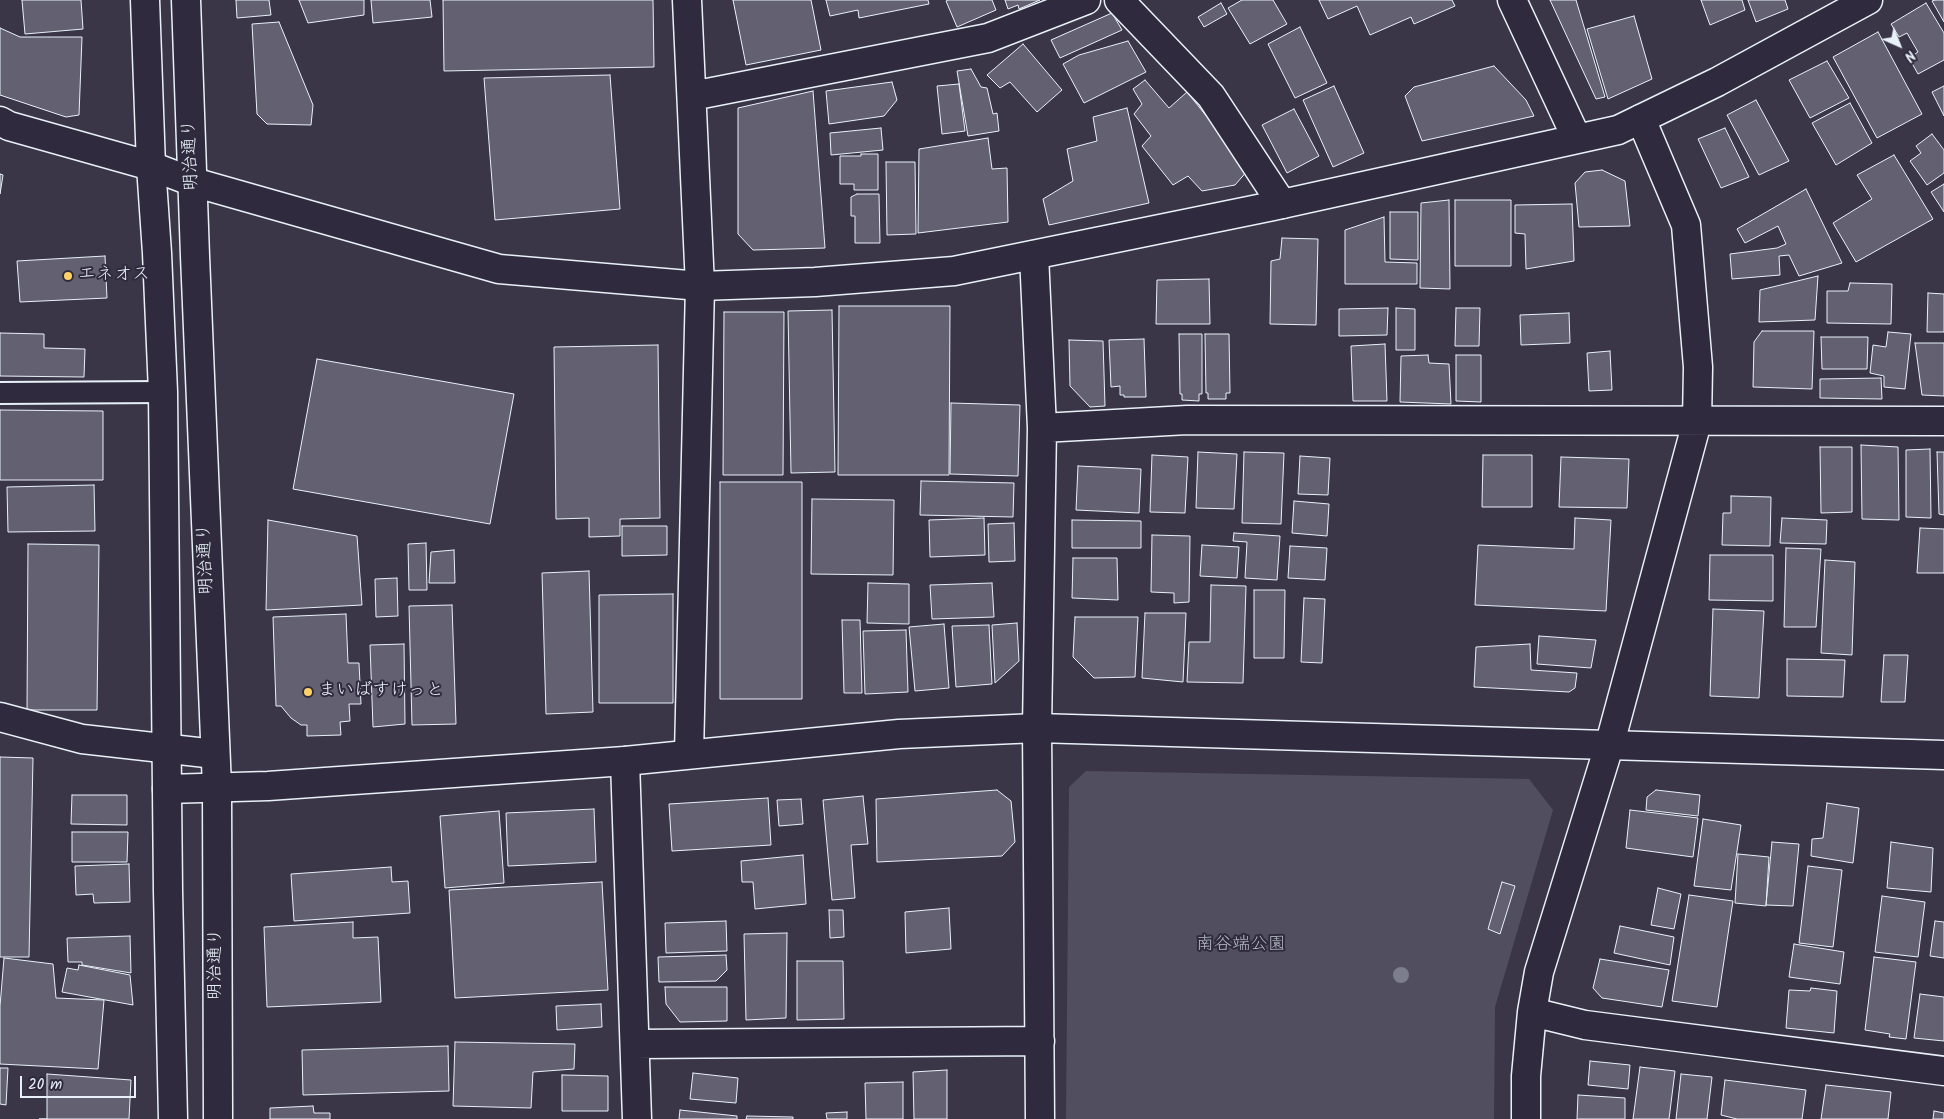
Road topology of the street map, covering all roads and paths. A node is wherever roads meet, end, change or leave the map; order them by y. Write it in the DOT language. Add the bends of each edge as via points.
graph roads {
  1 [pos="145,0"];
  2 [pos="186,0"];
  3 [pos="687,0"];
  4 [pos="1086,0"];
  5 [pos="1119,0"];
  6 [pos="1512,0"];
  7 [pos="1868,0"];
  8 [pos="692,96"];
  9 [pos="1641,119"];
  10 [pos="0,122"];
  11 [pos="1576,139"];
  12 [pos="150,166"];
  13 [pos="193,182"];
  14 [pos="1282,204"];
  15 [pos="1034,256"];
  16 [pos="700,286"];
  17 [pos="163,392"];
  18 [pos="0,393"];
  19 [pos="1944,421"];
  20 [pos="1697,422"];
  21 [pos="1042,428"];
  22 [pos="0,717"];
  23 [pos="1037,728"];
  24 [pos="1610,743"];
  25 [pos="167,747"];
  26 [pos="215,754"];
  27 [pos="688,754"];
  28 [pos="1944,755"];
  29 [pos="625,761"];
  30 [pos="217,788"];
  31 [pos="167,789"];
  32 [pos="1532,1012"];
  33 [pos="1040,1041"];
  34 [pos="636,1044"];
  35 [pos="1944,1070"];
  36 [pos="173,1119"];
  37 [pos="218,1119"];
  38 [pos="637,1119"];
  39 [pos="1040,1119"];
  40 [pos="1526,1119"];
  1 -- 12 [label="street"];
  2 -- 13 [label="street, 明治通り"];
  3 -- 8 [label="street"];
  4 -- 8 [label="street" via="988,38"];
  5 -- 14 [label="street" via="1211,96"];
  6 -- 11 [label="street"];
  7 -- 9 [label="street" via="1717,82"];
  8 -- 16 [label="street"];
  9 -- 11 [label="street" via="1618,130"];
  9 -- 20 [label="street" via="1686,225 1698,366"];
  10 -- 12 [label="street"];
  11 -- 14 [label="street"];
  12 -- 13 [label="street"];
  12 -- 17 [label="street" via="158,253"];
  13 -- 16 [label="street" via="499,269"];
  13 -- 26 [label="street, 明治通り"];
  14 -- 15 [label="street"];
  15 -- 16 [label="street" via="954,272"];
  15 -- 21 [label="street"];
  16 -- 27 [label="street"];
  17 -- 18 [label="lane"];
  17 -- 25 [label="street"];
  19 -- 20 [label="street"];
  20 -- 21 [label="street" via="1187,420"];
  20 -- 24 [label="street"];
  21 -- 23 [label="street"];
  22 -- 25 [label="street" via="82,739"];
  23 -- 24 [label="street"];
  23 -- 27 [label="street" via="899,734"];
  23 -- 33 [label="street"];
  24 -- 28 [label="street"];
  24 -- 32 [label="street" via="1539,972"];
  25 -- 26 [label="street"];
  25 -- 31 [label="street"];
  26 -- 30 [label="street, 明治通り"];
  27 -- 29 [label="street"];
  29 -- 30 [label="street"];
  29 -- 34 [label="street"];
  30 -- 31 [label="street"];
  30 -- 37 [label="street, 明治通り"];
  31 -- 36 [label="street"];
  32 -- 35 [label="street" via="1585,1025"];
  32 -- 40 [label="street"];
  33 -- 34 [label="street"];
  33 -- 39 [label="street"];
  34 -- 38 [label="street"];
}
